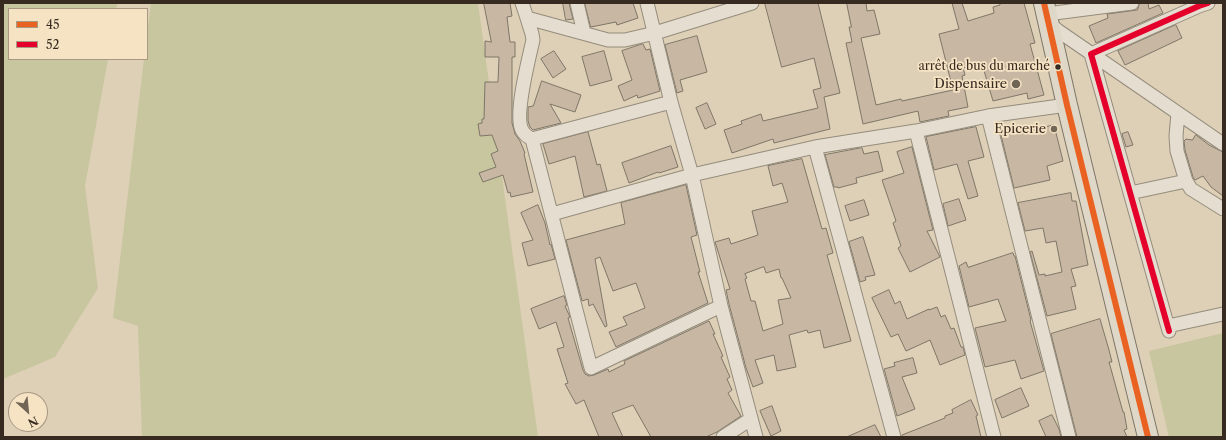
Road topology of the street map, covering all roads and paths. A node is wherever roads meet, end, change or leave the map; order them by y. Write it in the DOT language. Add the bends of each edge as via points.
graph roads {
  1 [pos="522,3"];
  2 [pos="578,3"];
  3 [pos="647,3"];
  4 [pos="752,3"];
  5 [pos="1132,3"];
  6 [pos="1208,3"];
  7 [pos="1047,14"];
  8 [pos="527,18"];
  9 [pos="584,33"];
  10 [pos="656,33"];
  11 [pos="1091,54"];
  12 [pos="671,102"];
  13 [pos="1067,105"];
  14 [pos="1178,113"];
  15 [pos="988,116"];
  16 [pos="916,131"];
  17 [pos="532,139"];
  18 [pos="1223,144"];
  19 [pos="815,147"];
  20 [pos="692,175"];
  21 [pos="1186,181"];
  22 [pos="1130,193"];
  23 [pos="1223,209"];
  24 [pos="552,214"];
  25 [pos="721,306"];
  26 [pos="1223,314"];
  27 [pos="751,419"];
  28 [pos="723,437"];
  29 [pos="756,437"];
  30 [pos="894,437"];
  31 [pos="994,437"];
  32 [pos="1069,437"];
  33 [pos="1148,437"];
  1 -- 8 [label="street"];
  2 -- 9 [label="street"];
  3 -- 10 [label="street"];
  4 -- 10 [label="street"];
  5 -- 7 [label="street"];
  6 -- 11 [label="street"];
  7 -- 11 [label="street"];
  7 -- 13 [label="main road"];
  8 -- 9 [label="street"];
  8 -- 17 [label="street" via="533,40 521,95 521,124 522,130"];
  9 -- 10 [label="street" via="608,40 625,40"];
  10 -- 12 [label="street"];
  11 -- 14 [label="street"];
  11 -- 22 [label="street"];
  12 -- 17 [label="street"];
  12 -- 20 [label="street"];
  13 -- 15 [label="street"];
  13 -- 33 [label="main road"];
  14 -- 18 [label="street"];
  14 -- 21 [label="street" via="1177,151"];
  15 -- 16 [label="street"];
  15 -- 32 [label="street"];
  16 -- 19 [label="street"];
  16 -- 31 [label="street"];
  17 -- 24 [label="street"];
  19 -- 20 [label="street"];
  19 -- 30 [label="street"];
  20 -- 24 [label="street"];
  20 -- 25 [label="street"];
  21 -- 22 [label="street"];
  21 -- 23 [label="street" via="1191,189"];
  22 -- 26 [label="street" via="1168,328"];
  24 -- 25 [label="street" via="591,368"];
  25 -- 27 [label="street"];
  27 -- 28 [label="street"];
  27 -- 29 [label="street"];
}
